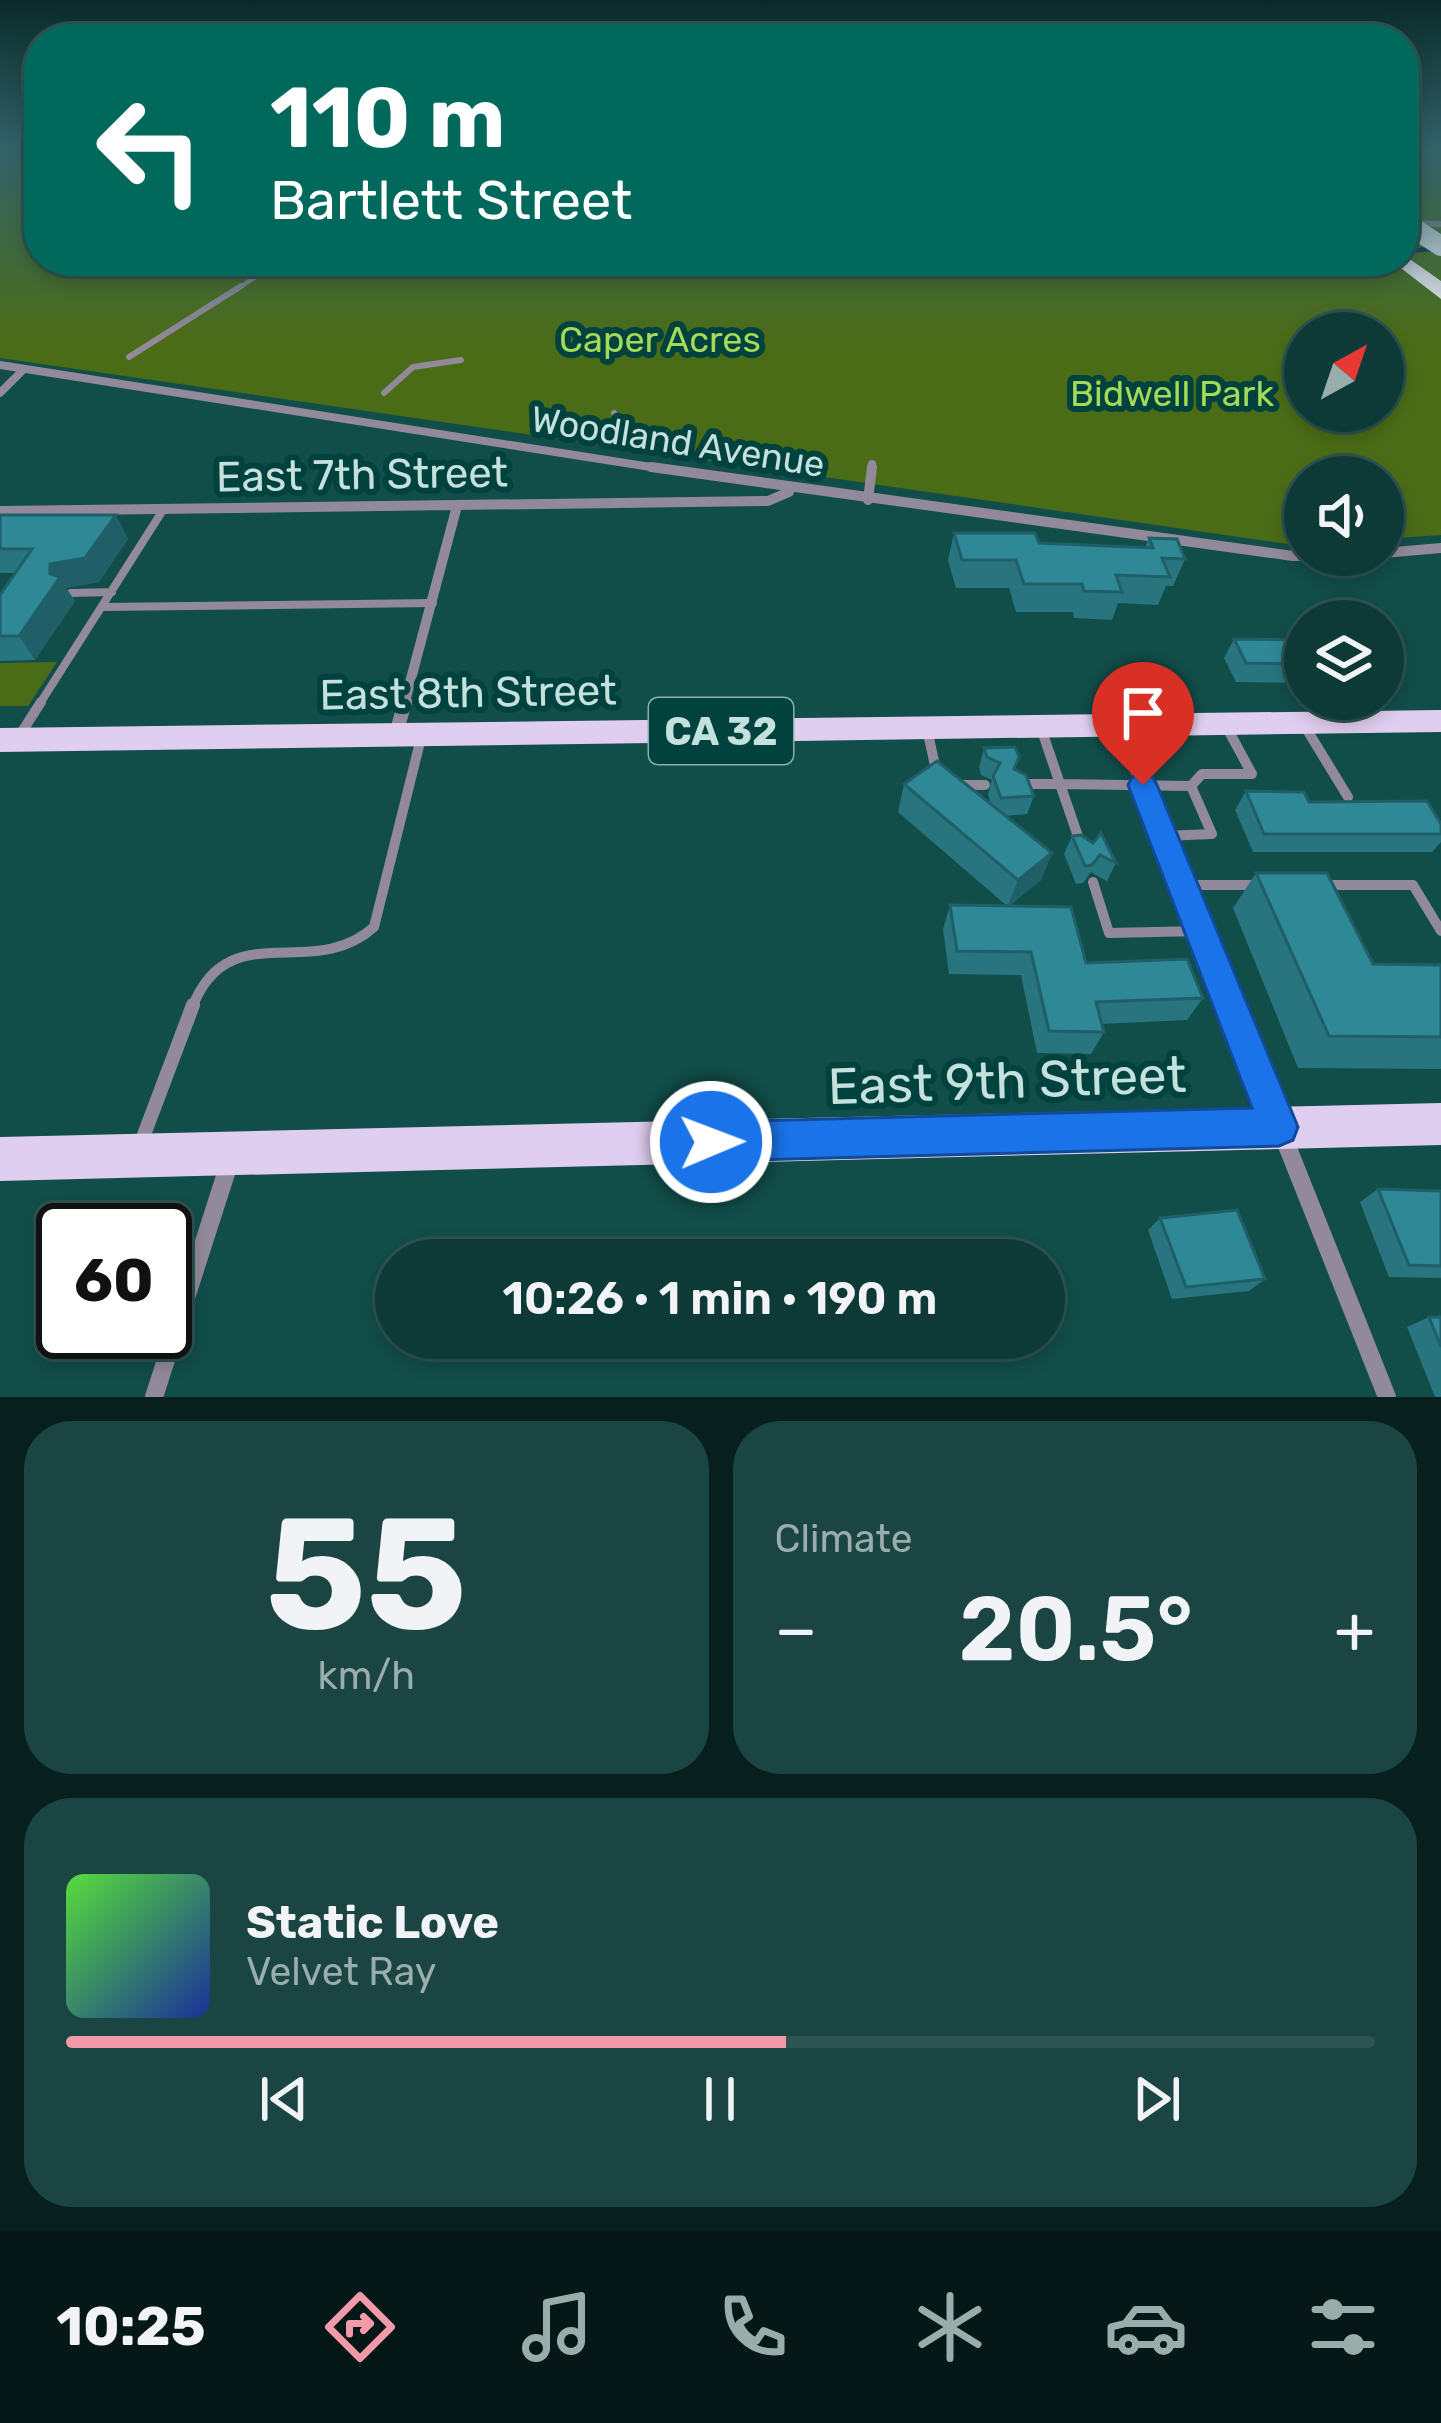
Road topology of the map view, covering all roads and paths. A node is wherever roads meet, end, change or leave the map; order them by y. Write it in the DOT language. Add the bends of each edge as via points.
graph roads {
  1 [pos="257,276"];
  2 [pos="129,356"];
  3 [pos="461,360"];
  4 [pos="0,365"];
  5 [pos="25,369"];
  6 [pos="0,392"];
  7 [pos="384,393"];
  8 [pos="614,413"];
  9 [pos="625,427"];
  10 [pos="872,464"];
  11 [pos="794,490"];
  12 [pos="868,500"];
  13 [pos="457,506"];
  14 [pos="164,510"];
  15 [pos="0,511"];
  16 [pos="1441,548"];
  17 [pos="1404,551"];
  18 [pos="1284,555"];
  19 [pos="112,592"];
  20 [pos="71,593"];
  21 [pos="433,603"];
  22 [pos="102,608"];
  23 [pos="1441,721"];
  24 [pos="1304,725"];
  25 [pos="1226,726"];
  26 [pos="1120,727"];
  27 [pos="1041,728"];
  28 [pos="927,729"];
  29 [pos="409,734"];
  30 [pos="8,740"];
  31 [pos="985,784"];
  32 [pos="1017,784"];
  33 [pos="1060,784"];
  34 [pos="1143,785"];
  35 [pos="1191,786"];
  36 [pos="1348,797"];
  37 [pos="1163,836"];
  38 [pos="1083,852"];
  39 [pos="1093,882"];
  40 [pos="1182,885"];
  41 [pos="1281,885"];
  42 [pos="1303,885"];
  43 [pos="1201,931"];
  44 [pos="1441,931"];
  45 [pos="1441,1124"];
  46 [pos="1279,1127"];
  47 [pos="232,1154"];
  48 [pos="136,1156"];
  49 [pos="0,1159"];
  50 [pos="154,1397"];
  51 [pos="1387,1397"];
  1 -- 2 [label="lane"];
  3 -- 7 [label="lane" via="412,368"];
  4 -- 5 [label="street, Woodland Avenue"];
  5 -- 6 [label="street"];
  5 -- 11 [label="street, Woodland Avenue"];
  8 -- 9 [label="lane"];
  10 -- 12 [label="street"];
  11 -- 12 [label="street, Woodland Avenue"];
  11 -- 13 [label="street, East 7th Street" via="767,501"];
  12 -- 18 [label="street, Woodland Avenue"];
  13 -- 14 [label="street, East 7th Street"];
  13 -- 21 [label="street"];
  14 -- 15 [label="street, East 7th Street"];
  14 -- 19 [label="lane"];
  16 -- 17 [label="street"];
  19 -- 20 [label="lane"];
  19 -- 22 [label="lane"];
  21 -- 22 [label="lane"];
  21 -- 29 [label="street"];
  22 -- 30 [label="lane"];
  23 -- 24 [label="main road, East 8th Street / CA 32"];
  24 -- 25 [label="main road, East 8th Street / CA 32"];
  24 -- 36 [label="lane"];
  25 -- 26 [label="main road, East 8th Street / CA 32"];
  25 -- 35 [label="lane" via="1252,774 1202,774"];
  26 -- 27 [label="main road, East 8th Street / CA 32"];
  26 -- 34 [label="street"];
  27 -- 28 [label="main road, East 8th Street / CA 32"];
  27 -- 33 [label="lane"];
  28 -- 29 [label="main road, East 8th Street / CA 32"];
  28 -- 31 [label="lane" via="939,785"];
  29 -- 30 [label="main road, East 8th Street / CA 32"];
  29 -- 48 [label="lane" via="374,927 346,950 249,953 212,968"];
  32 -- 33 [label="lane"];
  33 -- 34 [label="lane"];
  33 -- 38 [label="lane"];
  34 -- 35 [label="lane"];
  34 -- 37 [label="street"];
  35 -- 37 [label="lane" via="1212,834"];
  37 -- 40 [label="street"];
  39 -- 43 [label="lane" via="1109,933"];
  40 -- 41 [label="lane"];
  40 -- 43 [label="street"];
  42 -- 44 [label="lane" via="1413,885"];
  43 -- 46 [label="street"];
  45 -- 46 [label="main road, East 9th Street"];
  46 -- 47 [label="main road, East 9th Street"];
  46 -- 51 [label="street"];
  47 -- 48 [label="main road, East 9th Street"];
  47 -- 50 [label="street"];
  48 -- 49 [label="main road, East 9th Street"];
}
